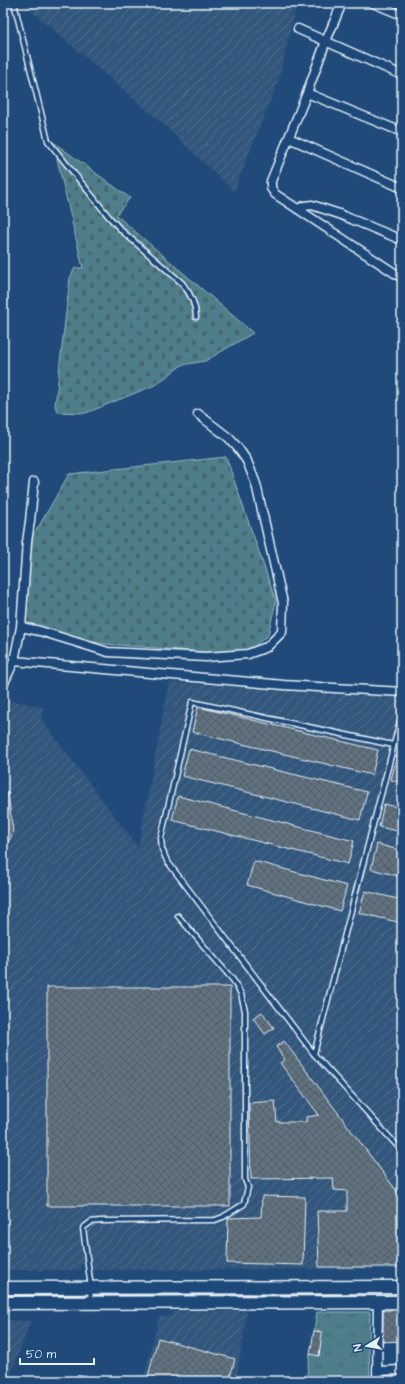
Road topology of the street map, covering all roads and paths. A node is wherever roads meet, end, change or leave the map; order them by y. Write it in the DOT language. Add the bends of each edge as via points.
graph roads {
  1 [pos="14,3"];
  2 [pos="342,3"];
  3 [pos="373,3"];
  4 [pos="402,15"];
  5 [pos="298,29"];
  6 [pos="326,42"];
  7 [pos="402,75"];
  8 [pos="307,93"];
  9 [pos="402,132"];
  10 [pos="289,138"];
  11 [pos="402,188"];
  12 [pos="298,209"];
  13 [pos="402,240"];
  14 [pos="402,278"];
  15 [pos="196,317"];
  16 [pos="198,414"];
  17 [pos="34,482"];
  18 [pos="21,627"];
  19 [pos="14,661"];
  20 [pos="3,685"];
  21 [pos="402,692"];
  22 [pos="402,713"];
  23 [pos="393,745"];
  24 [pos="178,916"];
  25 [pos="314,1054"];
  26 [pos="402,1151"];
  27 [pos="402,1287"];
  28 [pos="3,1288"];
  29 [pos="91,1288"];
  30 [pos="90,1302"];
  31 [pos="378,1302"];
  32 [pos="402,1302"];
  33 [pos="3,1303"];
  34 [pos="402,1370"];
  35 [pos="377,1371"];
  36 [pos="377,1381"];
  1 -- 15 [label="lane" via="48,141 109,218 182,283 189,292 196,309"];
  2 -- 6 [label="street"];
  3 -- 4 [label="street"];
  5 -- 6 [label="street"];
  6 -- 7 [label="street"];
  6 -- 8 [label="street"];
  8 -- 9 [label="street"];
  8 -- 10 [label="street"];
  10 -- 11 [label="street"];
  10 -- 12 [label="street" via="271,181 271,188 275,194"];
  12 -- 13 [label="street" via="312,205"];
  12 -- 14 [label="street"];
  16 -- 18 [label="street" via="238,448 247,461 256,484 283,603 282,632 267,647 248,654 206,657 108,652"];
  17 -- 18 [label="street"];
  18 -- 19 [label="street"];
  19 -- 20 [label="street"];
  19 -- 21 [label="street" via="276,684"];
  22 -- 23 [label="lane"];
  23 -- 25 [label="lane"];
  23 -- 25 [label="lane" via="192,702 161,838 162,849 167,861"];
  24 -- 29 [label="lane" via="233,980 241,994 245,1011 245,1180 248,1187 244,1204 215,1220 91,1222 83,1228"];
  25 -- 26 [label="lane"];
  27 -- 29 [label="main road"];
  28 -- 29 [label="main road"];
  29 -- 30 [label="lane"];
  30 -- 31 [label="main road"];
  30 -- 33 [label="main road"];
  31 -- 32 [label="main road"];
  31 -- 35 [label="street"];
  34 -- 35 [label="street"];
  35 -- 36 [label="street"];
}
